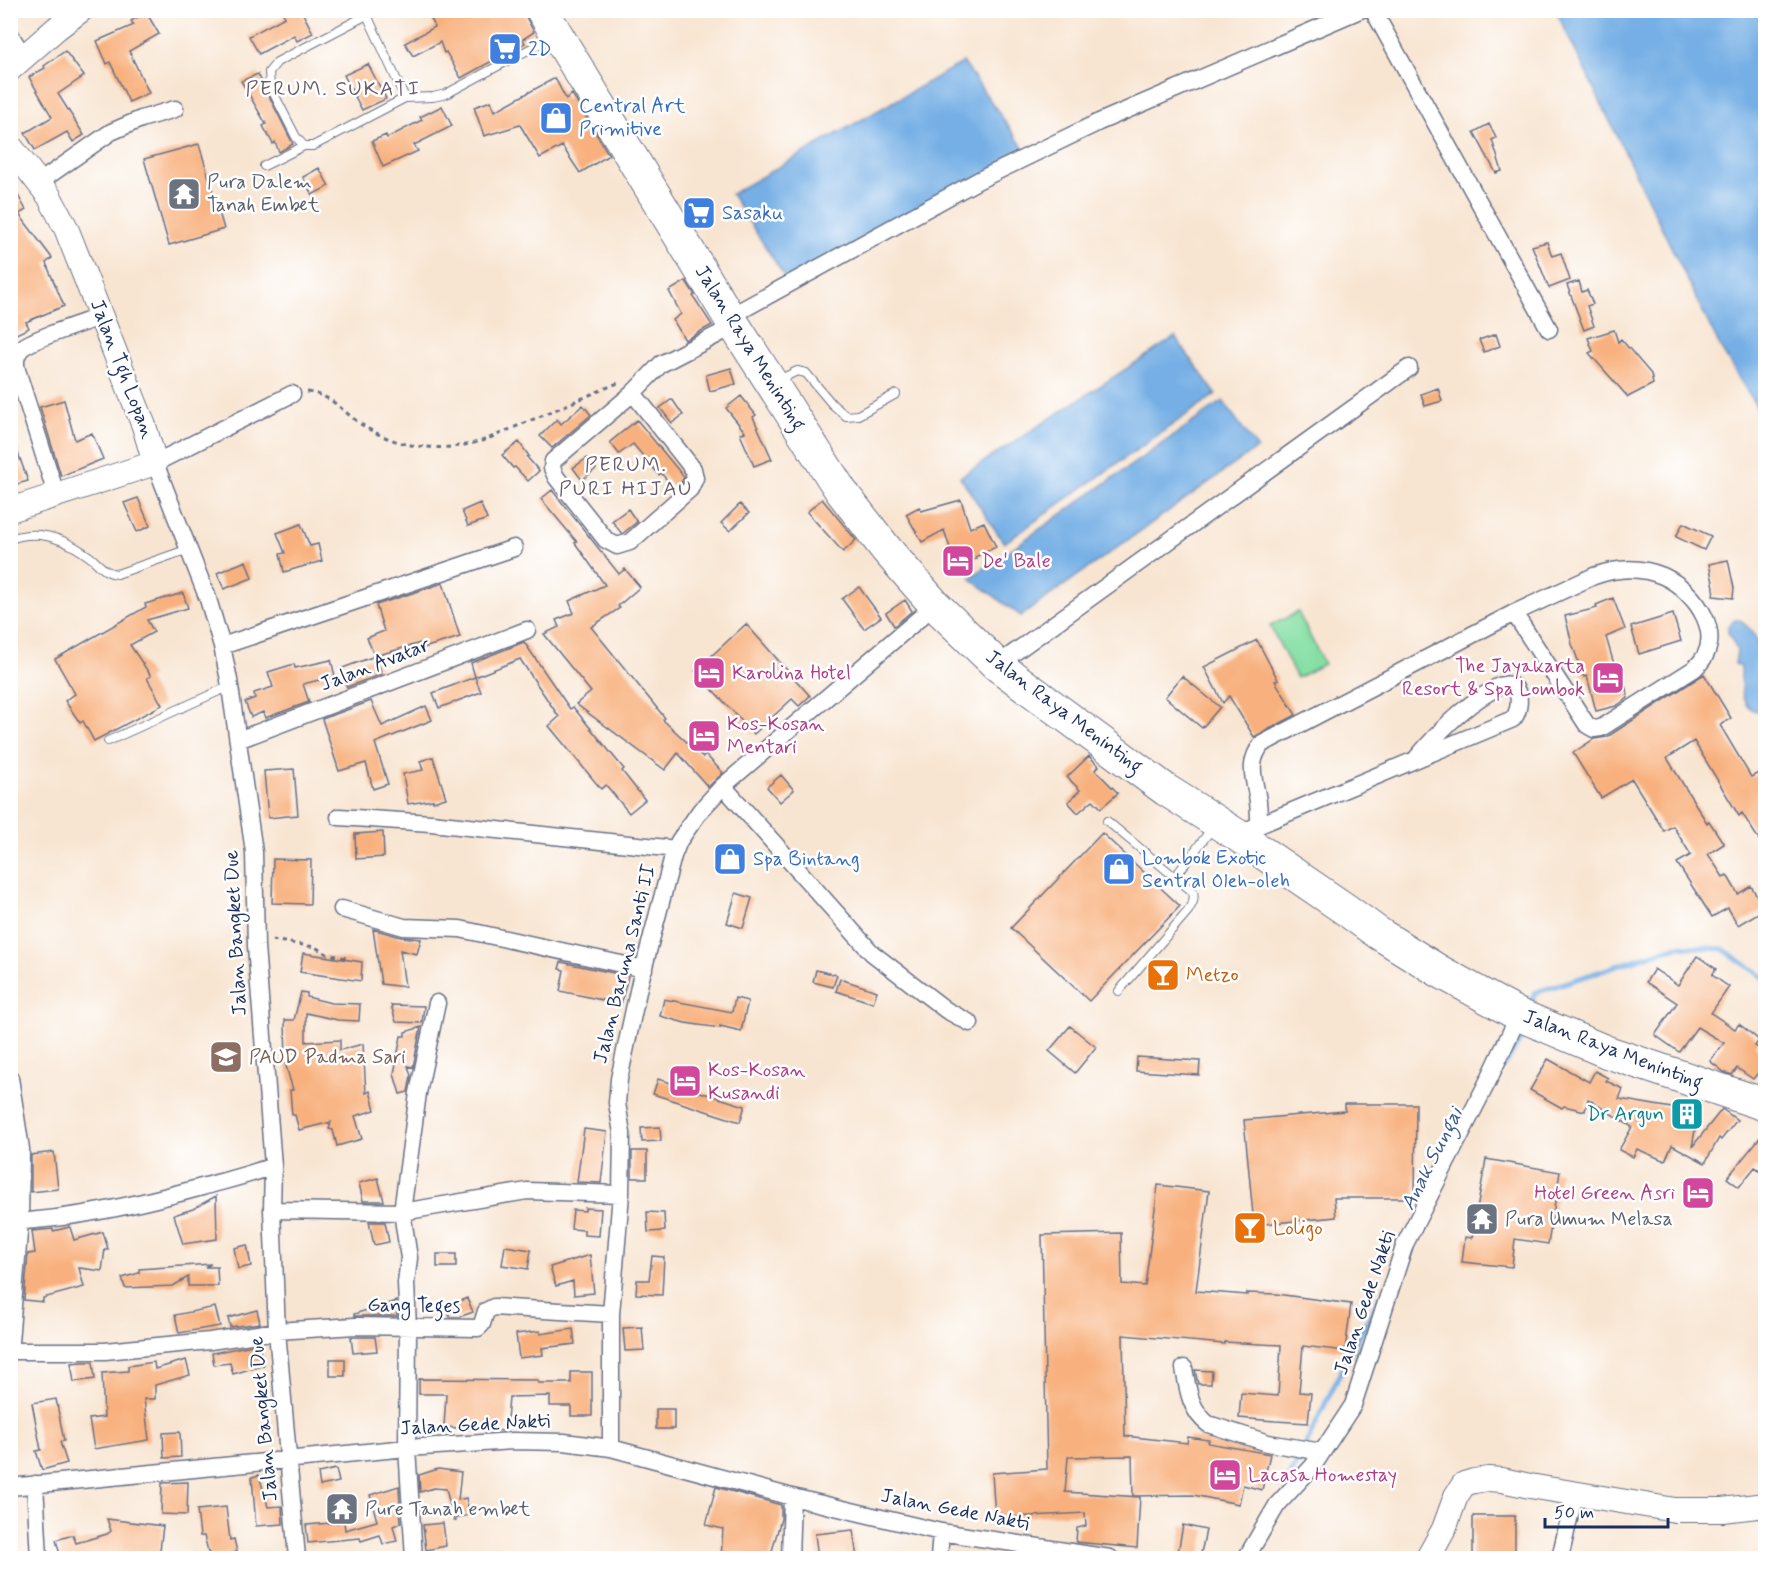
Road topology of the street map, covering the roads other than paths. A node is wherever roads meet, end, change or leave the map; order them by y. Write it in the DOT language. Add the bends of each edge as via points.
graph roads {
  1 [pos="81,10"];
  2 [pos="1360,10"];
  3 [pos="1373,10"];
  4 [pos="549,22"];
  5 [pos="10,36"];
  6 [pos="17,62"];
  7 [pos="405,98"];
  8 [pos="175,109"];
  9 [pos="304,146"];
  10 [pos="12,152"];
  11 [pos="264,166"];
  12 [pos="38,183"];
  13 [pos="102,316"];
  14 [pos="733,321"];
  15 [pos="1548,328"];
  16 [pos="1410,368"];
  17 [pos="772,383"];
  18 [pos="631,386"];
  19 [pos="292,394"];
  20 [pos="896,394"];
  21 [pos="155,463"];
  22 [pos="56,494"];
  23 [pos="10,510"];
  24 [pos="10,539"];
  25 [pos="514,548"];
  26 [pos="189,549"];
  27 [pos="935,604"];
  28 [pos="1514,613"];
  29 [pos="527,630"];
  30 [pos="222,646"];
  31 [pos="997,665"];
  32 [pos="230,686"];
  33 [pos="238,740"];
  34 [pos="108,741"];
  35 [pos="1415,760"];
  36 [pos="723,786"];
  37 [pos="339,817"];
  38 [pos="1107,821"];
  39 [pos="1237,827"];
  40 [pos="676,849"];
  41 [pos="1175,877"];
  42 [pos="342,909"];
  43 [pos="644,969"];
  44 [pos="1119,991"];
  45 [pos="437,1003"];
  46 [pos="1530,1019"];
  47 [pos="970,1023"];
  48 [pos="10,1078"];
  49 [pos="1766,1105"];
  50 [pos="273,1166"];
  51 [pos="621,1194"];
  52 [pos="272,1210"];
  53 [pos="402,1212"];
  54 [pos="15,1221"];
  55 [pos="611,1314"];
  56 [pos="408,1328"];
  57 [pos="277,1331"];
  58 [pos="10,1342"];
  59 [pos="10,1351"];
  60 [pos="1184,1368"];
  61 [pos="407,1448"];
  62 [pos="611,1448"];
  63 [pos="1310,1450"];
  64 [pos="290,1459"];
  65 [pos="35,1485"];
  66 [pos="10,1486"];
  67 [pos="1575,1493"];
  68 [pos="792,1497"];
  69 [pos="1766,1505"];
  70 [pos="940,1532"];
  71 [pos="39,1558"];
  72 [pos="297,1558"];
  73 [pos="414,1558"];
  74 [pos="790,1558"];
  75 [pos="939,1558"];
  76 [pos="1110,1558"];
  77 [pos="1245,1558"];
  78 [pos="1428,1558"];
  79 [pos="1560,1558"];
  1 -- 6 [label="street"];
  2 -- 14 [label="street" via="1100,122 979,180"];
  3 -- 15 [label="street"];
  4 -- 7 [label="lane" via="446,94"];
  4 -- 14 [label="highway, Jalan Raya Meninting"];
  5 -- 6 [label="street"];
  7 -- 9 [label="lane" via="313,146"];
  7 -- 9 [label="lane" via="367,15 277,62 269,72 270,86"];
  8 -- 12 [label="street" via="111,132"];
  9 -- 11 [label="lane"];
  10 -- 12 [label="street, Jalan Tgh Lopan"];
  12 -- 13 [label="street, Jalan Tgh Lopan" via="66,228"];
  13 -- 21 [label="street, Jalan Tgh Lopan"];
  13 -- 22 [label="street" via="28,344 18,353 17,370"];
  14 -- 17 [label="highway, Jalan Raya Meninting"];
  14 -- 18 [label="street"];
  16 -- 31 [label="street"];
  17 -- 20 [label="lane" via="797,371 806,373 832,404 851,417"];
  17 -- 27 [label="highway, Jalan Raya Meninting" via="841,491"];
  18 -- 18 [label="street" via="556,457 552,468 606,540 617,546 630,542 690,489 695,478 693,469"];
  19 -- 21 [label="street"];
  21 -- 22 [label="street, Jalan Tgh Lopan"];
  21 -- 26 [label="street, Jalan Bangket Due"];
  22 -- 23 [label="street, Jalan Tgh Lopan"];
  24 -- 26 [label="lane" via="32,533 48,535 81,551 109,573 117,574"];
  25 -- 30 [label="street"];
  26 -- 30 [label="street, Jalan Bangket Due"];
  27 -- 31 [label="highway, Jalan Raya Meninting"];
  27 -- 36 [label="street, Jalan Baruna Santi II"];
  28 -- 28 [label="street" via="1605,572 1640,570 1662,576 1691,597 1704,616 1709,645 1706,656 1694,669 1594,729 1587,725"];
  28 -- 39 [label="street" via="1262,744 1252,764 1259,809"];
  29 -- 33 [label="street, Jalan Avatar"];
  30 -- 32 [label="street, Jalan Bangket Due"];
  31 -- 39 [label="highway, Jalan Raya Meninting" via="1166,790"];
  32 -- 33 [label="street, Jalan Bangket Due"];
  32 -- 34 [label="lane"];
  33 -- 50 [label="street, Jalan Bangket Due" via="254,852 256,946"];
  35 -- 35 [label="street" via="1513,719 1520,708 1514,688 1503,684 1489,692 1441,729"];
  35 -- 39 [label="street"];
  36 -- 40 [label="street, Jalan Baruna Santi II" via="700,811"];
  36 -- 47 [label="street" via="872,953 946,1010"];
  37 -- 40 [label="street"];
  38 -- 41 [label="lane"];
  39 -- 41 [label="lane"];
  39 -- 46 [label="highway, Jalan Raya Meninting" via="1378,933 1439,971"];
  40 -- 43 [label="street, Jalan Baruna Santi II"];
  41 -- 44 [label="lane" via="1193,892 1194,901"];
  42 -- 43 [label="street" via="404,927 460,929"];
  43 -- 51 [label="street, Jalan Baruna Santi II" via="618,1091"];
  45 -- 53 [label="street" via="418,1093"];
  46 -- 49 [label="highway, Jalan Raya Meninting" via="1636,1063"];
  46 -- 63 [label="street, Jalan Gede Nakti" via="1487,1083 1405,1244 1353,1405"];
  48 -- 54 [label="street" via="21,1149"];
  50 -- 52 [label="street, Jalan Bangket Due"];
  50 -- 54 [label="street" via="236,1180 148,1202"];
  51 -- 53 [label="street" via="527,1191"];
  51 -- 55 [label="street, Jalan Baruna Santi II"];
  52 -- 53 [label="street"];
  52 -- 57 [label="street, Jalan Bangket Due"];
  53 -- 56 [label="street" via="409,1258"];
  54 -- 58 [label="street"];
  55 -- 56 [label="street, Gang Teges" via="494,1307 486,1311 479,1327"];
  55 -- 62 [label="street, Jalan Baruna Santi II"];
  56 -- 57 [label="street, Gang Teges" via="355,1326"];
  56 -- 61 [label="street"];
  57 -- 59 [label="street, Gang Teges" via="105,1351"];
  57 -- 64 [label="street, Jalan Bangket Due"];
  60 -- 63 [label="street" via="1191,1405 1208,1424 1258,1441"];
  61 -- 62 [label="street, Jalan Gede Nakti" via="538,1440"];
  61 -- 64 [label="street, Jalan Gede Nakti"];
  61 -- 73 [label="street"];
  62 -- 68 [label="street, Jalan Gede Nakti"];
  63 -- 77 [label="street, Jalan Gede Nakti" via="1313,1466 1277,1505"];
  64 -- 65 [label="street, Jalan Gede Nakti"];
  64 -- 72 [label="street, Jalan Bangket Due"];
  65 -- 66 [label="street, Jalan Gede Nakti"];
  65 -- 71 [label="street"];
  67 -- 69 [label="street" via="1675,1510"];
  67 -- 78 [label="street" via="1502,1480 1464,1484"];
  67 -- 79 [label="street"];
  68 -- 70 [label="street, Jalan Gede Nakti"];
  68 -- 74 [label="street"];
  70 -- 75 [label="street"];
  70 -- 76 [label="street, Jalan Gede Nakti"];
}
